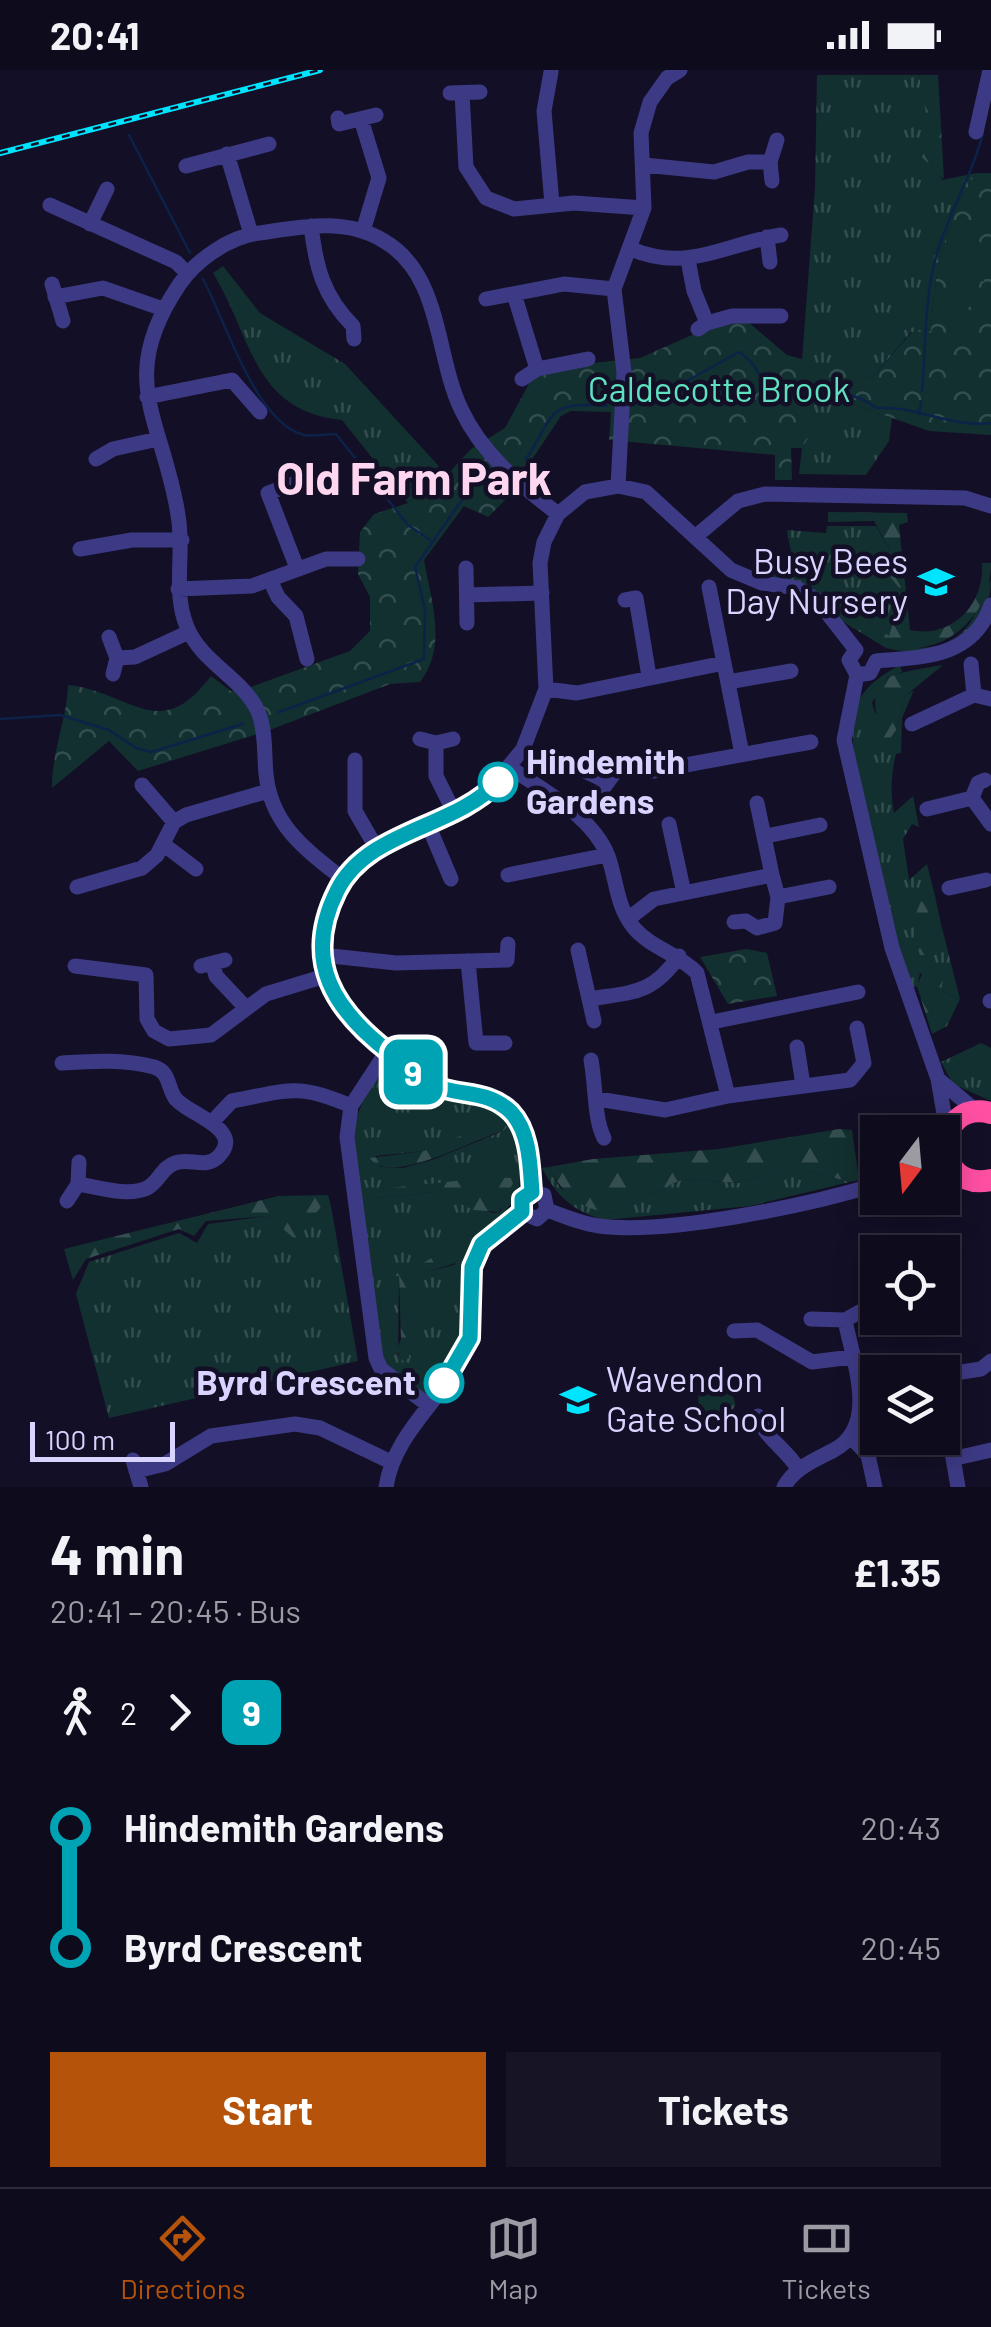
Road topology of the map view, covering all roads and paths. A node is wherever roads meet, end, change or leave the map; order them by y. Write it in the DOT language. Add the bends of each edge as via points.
graph roads {
  1 [pos="990,70"];
  2 [pos="551,72"];
  3 [pos="669,73"];
  4 [pos="480,92"];
  5 [pos="338,118"];
  6 [pos="976,132"];
  7 [pos="777,140"];
  8 [pos="269,144"];
  9 [pos="227,154"];
  10 [pos="770,162"];
  11 [pos="644,165"];
  12 [pos="186,166"];
  13 [pos="772,181"];
  14 [pos="107,189"];
  15 [pos="552,204"];
  16 [pos="50,205"];
  17 [pos="644,208"];
  18 [pos="90,224"];
  19 [pos="310,226"];
  20 [pos="363,230"];
  21 [pos="251,234"];
  22 [pos="631,249"];
  23 [pos="688,260"];
  24 [pos="770,262"];
  25 [pos="188,273"];
  26 [pos="614,289"];
  27 [pos="514,294"];
  28 [pos="486,299"];
  29 [pos="163,309"];
  30 [pos="63,321"];
  31 [pos="770,321"];
  32 [pos="354,340"];
  33 [pos="588,359"];
  34 [pos="537,369"];
  35 [pos="522,379"];
  36 [pos="147,396"];
  37 [pos="260,412"];
  38 [pos="158,439"];
  39 [pos="96,459"];
  40 [pos="296,483"];
  41 [pos="618,486"];
  42 [pos="991,506"];
  43 [pos="558,514"];
  44 [pos="695,537"];
  45 [pos="182,540"];
  46 [pos="80,549"];
  47 [pos="359,559"];
  48 [pos="297,568"];
  49 [pos="466,568"];
  50 [pos="271,582"];
  51 [pos="709,587"];
  52 [pos="178,590"];
  53 [pos="542,593"];
  54 [pos="467,595"];
  55 [pos="624,600"];
  56 [pos="991,606"];
  57 [pos="467,623"];
  58 [pos="189,632"];
  59 [pos="109,637"];
  60 [pos="856,650"];
  61 [pos="308,660"];
  62 [pos="876,661"];
  63 [pos="724,662"];
  64 [pos="970,664"];
  65 [pos="791,671"];
  66 [pos="857,674"];
  67 [pos="650,676"];
  68 [pos="728,682"];
  69 [pos="546,689"];
  70 [pos="974,695"];
  71 [pos="991,699"];
  72 [pos="920,700"];
  73 [pos="930,715"];
  74 [pos="912,724"];
  75 [pos="453,738"];
  76 [pos="811,742"];
  77 [pos="742,754"];
  78 [pos="563,760"];
  79 [pos="616,761"];
  80 [pos="511,768"];
  81 [pos="359,771"];
  82 [pos="653,772"];
  83 [pos="606,780"];
  84 [pos="985,780"];
  85 [pos="142,785"];
  86 [pos="268,791"];
  87 [pos="972,798"];
  88 [pos="757,803"];
  89 [pos="928,810"];
  90 [pos="455,814"];
  91 [pos="581,819"];
  92 [pos="174,822"];
  93 [pos="669,824"];
  94 [pos="991,824"];
  95 [pos="820,825"];
  96 [pos="429,827"];
  97 [pos="766,836"];
  98 [pos="162,844"];
  99 [pos="377,848"];
  100 [pos="607,854"];
  101 [pos="991,860"];
  102 [pos="196,869"];
  103 [pos="772,874"];
  104 [pos="508,875"];
  105 [pos="83,879"];
  106 [pos="451,879"];
  107 [pos="343,880"];
  108 [pos="988,883"];
  109 [pos="829,888"];
  110 [pos="949,888"];
  111 [pos="684,893"];
  112 [pos="778,897"];
  113 [pos="628,919"];
  114 [pos="734,922"];
  115 [pos="508,944"];
  116 [pos="578,950"];
  117 [pos="322,955"];
  118 [pos="679,956"];
  119 [pos="468,961"];
  120 [pos="213,964"];
  121 [pos="75,966"];
  122 [pos="326,976"];
  123 [pos="858,992"];
  124 [pos="589,999"];
  125 [pos="246,1008"];
  126 [pos="594,1021"];
  127 [pos="712,1022"];
  128 [pos="857,1028"];
  129 [pos="168,1039"];
  130 [pos="505,1044"];
  131 [pos="797,1047"];
  132 [pos="387,1051"];
  133 [pos="71,1057"];
  134 [pos="591,1060"];
  135 [pos="157,1068"];
  136 [pos="938,1080"];
  137 [pos="803,1084"];
  138 [pos="728,1096"];
  139 [pos="598,1099"];
  140 [pos="352,1106"];
  141 [pos="986,1112"];
  142 [pos="941,1115"];
  143 [pos="960,1118"];
  144 [pos="213,1122"];
  145 [pos="604,1138"];
  146 [pos="80,1162"];
  147 [pos="78,1184"];
  148 [pos="860,1188"];
  149 [pos="532,1192"];
  150 [pos="67,1201"];
  151 [pos="547,1210"];
  152 [pos="522,1212"];
  153 [pos="860,1311"];
  154 [pos="810,1320"];
  155 [pos="845,1320"];
  156 [pos="729,1332"];
  157 [pos="852,1357"];
  158 [pos="990,1361"];
  159 [pos="960,1372"];
  160 [pos="428,1404"];
  161 [pos="756,1428"];
  162 [pos="850,1436"];
  163 [pos="991,1450"];
  164 [pos="955,1455"];
  165 [pos="956,1458"];
  166 [pos="391,1462"];
  167 [pos="799,1470"];
  168 [pos="137,1473"];
  169 [pos="386,1487"];
  170 [pos="784,1487"];
  171 [pos="875,1487"];
  172 [pos="958,1487"];
  1 -- 6 [label="street"];
  2 -- 15 [label="street" via="539,110"];
  3 -- 11 [label="street" via="650,102 642,132"];
  4 -- 15 [label="street" via="456,93 466,167 476,188 514,208"];
  5 -- 20 [label="street" via="339,124 368,117 379,178"];
  7 -- 10 [label="street"];
  8 -- 9 [label="street"];
  9 -- 12 [label="street"];
  9 -- 21 [label="street"];
  10 -- 11 [label="street" via="714,172"];
  10 -- 13 [label="street"];
  11 -- 17 [label="street"];
  14 -- 18 [label="street"];
  15 -- 17 [label="street"];
  16 -- 18 [label="street"];
  17 -- 22 [label="street"];
  18 -- 25 [label="street"];
  19 -- 20 [label="street"];
  19 -- 21 [label="street"];
  19 -- 32 [label="street" via="333,317 353,326"];
  20 -- 43 [label="street" via="398,250 425,286 471,427 497,462"];
  21 -- 25 [label="street"];
  22 -- 23 [label="street" via="670,262"];
  22 -- 26 [label="street"];
  23 -- 24 [label="street" via="774,236"];
  23 -- 31 [label="street" via="703,326 732,316"];
  25 -- 29 [label="street"];
  26 -- 27 [label="street" via="564,284"];
  26 -- 41 [label="street" via="624,372"];
  27 -- 28 [label="street"];
  27 -- 34 [label="street"];
  29 -- 30 [label="street" via="104,288 53,290"];
  29 -- 36 [label="street" via="146,357"];
  33 -- 34 [label="street"];
  34 -- 35 [label="street"];
  36 -- 37 [label="street" via="230,373"];
  36 -- 38 [label="street"];
  38 -- 39 [label="street" via="112,443"];
  38 -- 45 [label="street"];
  40 -- 48 [label="street" via="261,495"];
  41 -- 43 [label="street" via="585,492"];
  41 -- 44 [label="street" via="646,492"];
  42 -- 44 [label="street" via="966,498 766,494 738,501"];
  43 -- 53 [label="street" via="544,542"];
  44 -- 60 [label="street" via="747,578 818,600"];
  45 -- 46 [label="street" via="132,540 98,555"];
  45 -- 52 [label="street"];
  47 -- 48 [label="street"];
  48 -- 50 [label="street"];
  49 -- 54 [label="street"];
  50 -- 52 [label="street"];
  50 -- 61 [label="street" via="296,616"];
  51 -- 63 [label="street"];
  52 -- 58 [label="street"];
  53 -- 54 [label="street"];
  53 -- 69 [label="street"];
  54 -- 57 [label="street"];
  55 -- 67 [label="street" via="636,598"];
  56 -- 62 [label="street" via="980,628 945,654"];
  58 -- 59 [label="street" via="115,666"];
  58 -- 86 [label="street" via="258,710"];
  60 -- 62 [label="street" via="869,650"];
  60 -- 66 [label="street" via="849,665"];
  62 -- 66 [label="street" via="870,673"];
  63 -- 67 [label="street"];
  63 -- 68 [label="street"];
  64 -- 70 [label="street"];
  65 -- 68 [label="street"];
  66 -- 136 [label="street" via="844,740 892,948"];
  67 -- 69 [label="street" via="578,693"];
  68 -- 77 [label="street"];
  69 -- 80 [label="street"];
  70 -- 71 [label="street"];
  70 -- 73 [label="street"];
  72 -- 73 [label="street"];
  73 -- 74 [label="street"];
  75 -- 90 [label="street" via="428,741"];
  76 -- 77 [label="street"];
  77 -- 82 [label="street"];
  78 -- 83 [label="street"];
  79 -- 83 [label="street"];
  80 -- 90 [label="street"];
  80 -- 91 [label="street"];
  81 -- 99 [label="street" via="355,810"];
  83 -- 91 [label="street"];
  84 -- 87 [label="street"];
  85 -- 92 [label="street"];
  86 -- 92 [label="street"];
  86 -- 107 [label="street" via="292,836"];
  87 -- 89 [label="street"];
  87 -- 94 [label="street"];
  88 -- 97 [label="street"];
  90 -- 96 [label="street"];
  91 -- 100 [label="street"];
  92 -- 98 [label="street"];
  93 -- 111 [label="street"];
  95 -- 97 [label="street"];
  96 -- 99 [label="street"];
  96 -- 106 [label="street" via="450,852"];
  97 -- 103 [label="street"];
  98 -- 102 [label="street"];
  98 -- 105 [label="street" via="142,868"];
  99 -- 107 [label="street"];
  100 -- 104 [label="street"];
  100 -- 113 [label="street"];
  101 -- 108 [label="street"];
  103 -- 111 [label="street"];
  103 -- 112 [label="street"];
  107 -- 117 [label="street" via="326,914"];
  108 -- 110 [label="street"];
  109 -- 112 [label="street"];
  111 -- 113 [label="street" via="654,899"];
  112 -- 114 [label="street" via="774,924"];
  113 -- 118 [label="street" via="637,932"];
  115 -- 119 [label="street" via="507,960"];
  116 -- 124 [label="street"];
  117 -- 119 [label="street"];
  117 -- 122 [label="street"];
  118 -- 124 [label="street" via="648,989"];
  118 -- 127 [label="street" via="697,973"];
  119 -- 130 [label="street" via="476,1043"];
  120 -- 125 [label="street"];
  121 -- 129 [label="street" via="147,969 147,1019"];
  122 -- 125 [label="street" via="266,994"];
  122 -- 132 [label="street" via="338,1004"];
  123 -- 127 [label="street"];
  124 -- 126 [label="street"];
  125 -- 129 [label="street" via="211,1035"];
  127 -- 138 [label="street"];
  128 -- 137 [label="street" via="868,1060 850,1080"];
  129 -- 135 [label="street"];
  131 -- 137 [label="street"];
  132 -- 140 [label="street"];
  132 -- 149 [label="street" via="436,1086 483,1094 511,1112 524,1134"];
  133 -- 135 [label="street"];
  134 -- 139 [label="street"];
  135 -- 144 [label="street" via="174,1098"];
  136 -- 141 [label="street"];
  136 -- 142 [label="street"];
  137 -- 138 [label="street"];
  138 -- 139 [label="street" via="665,1110"];
  139 -- 145 [label="street" via="596,1124"];
  140 -- 144 [label="street" via="302,1087 286,1088 232,1101"];
  140 -- 160 [label="street" via="347,1137 376,1358"];
  141 -- 143 [label="highway"];
  144 -- 147 [label="street" via="224,1144 209,1163 179,1161 146,1189 129,1192"];
  146 -- 147 [label="street"];
  147 -- 150 [label="street"];
  148 -- 151 [label="street" via="651,1225 598,1226"];
  149 -- 151 [label="street" via="546,1198"];
  149 -- 152 [label="street" via="522,1199"];
  151 -- 152 [label="street" via="537,1218"];
  152 -- 160 [label="street" via="482,1244 472,1267 470,1338"];
  153 -- 155 [label="street"];
  154 -- 155 [label="street"];
  155 -- 157 [label="street"];
  156 -- 157 [label="street" via="758,1330 812,1362"];
  157 -- 162 [label="street" via="861,1408"];
  158 -- 159 [label="street"];
  160 -- 166 [label="street"];
  161 -- 167 [label="street" via="790,1453"];
  162 -- 167 [label="street"];
  162 -- 171 [label="street" via="868,1455"];
  163 -- 165 [label="street"];
  164 -- 165 [label="street"];
  165 -- 172 [label="street"];
  166 -- 168 [label="street" via="320,1428 295,1424 212,1436"];
  166 -- 169 [label="street"];
  167 -- 170 [label="street"];
}
